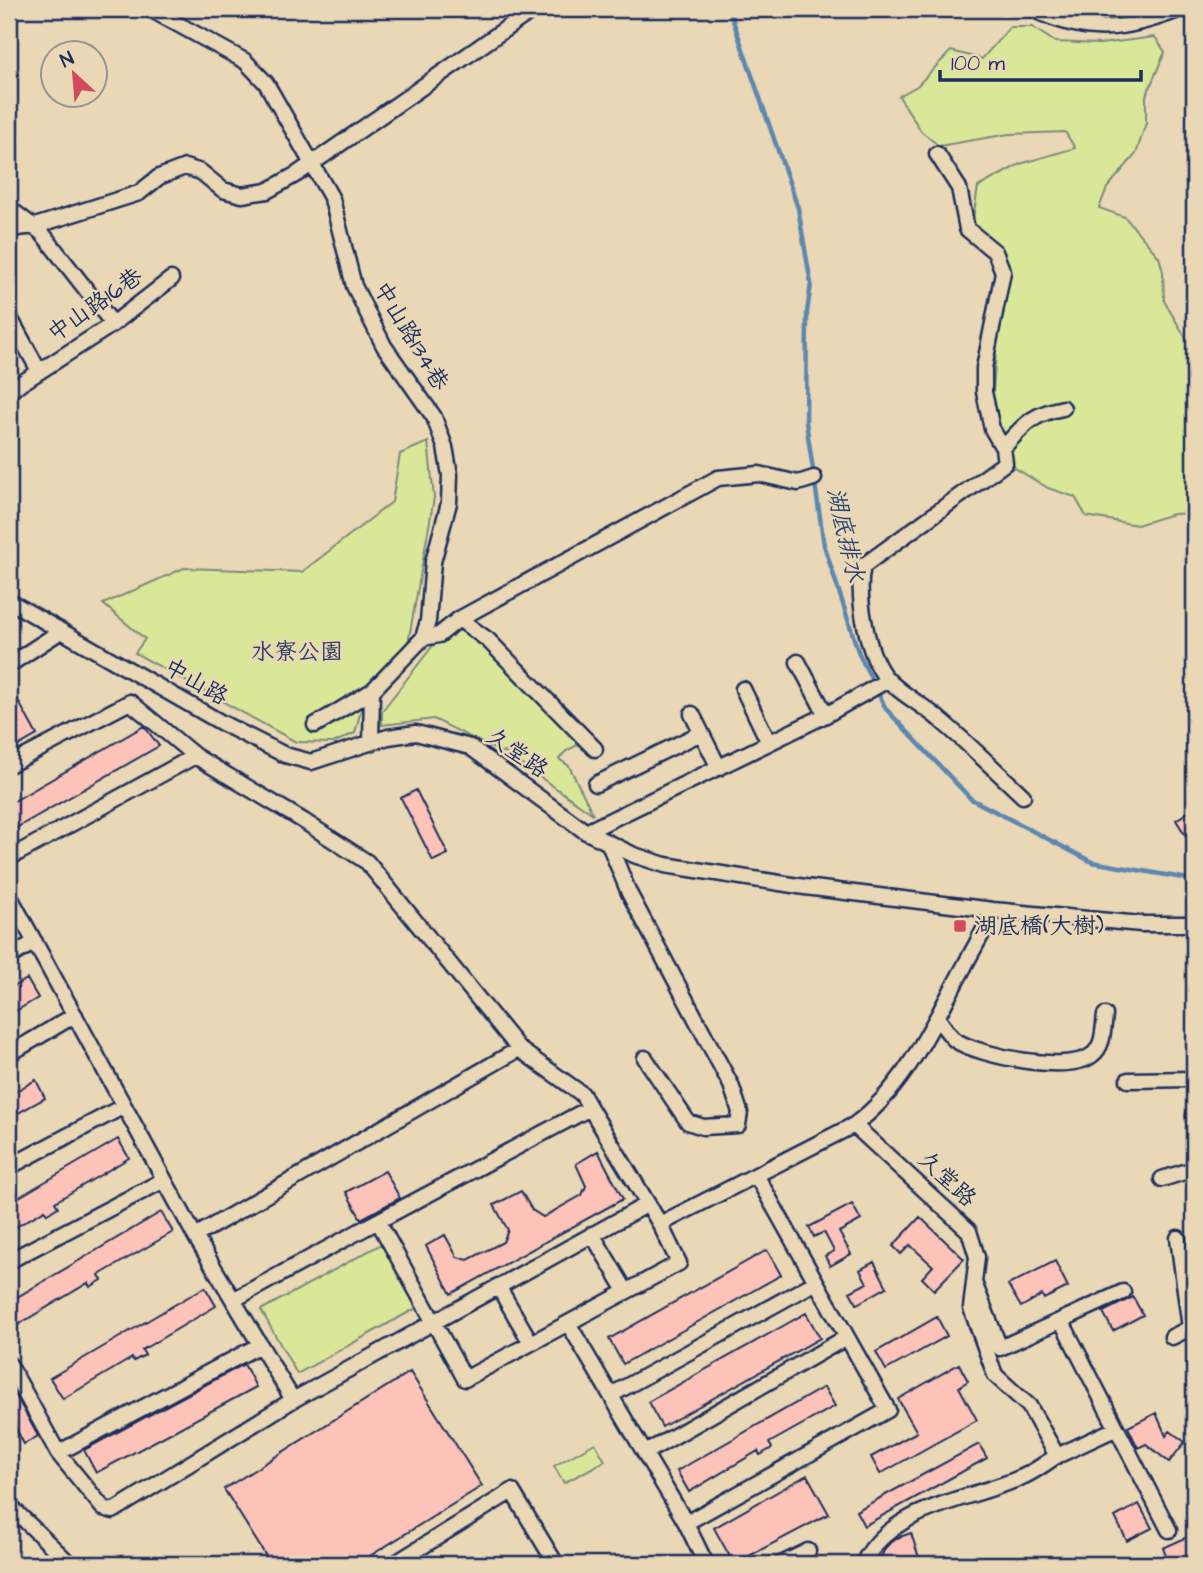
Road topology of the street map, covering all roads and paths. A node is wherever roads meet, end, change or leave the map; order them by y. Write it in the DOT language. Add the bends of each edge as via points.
graph roads {
  1 [pos="150,9"];
  2 [pos="534,9"];
  3 [pos="1032,9"];
  4 [pos="1181,9"];
  5 [pos="937,154"];
  6 [pos="312,162"];
  7 [pos="9,208"];
  8 [pos="35,226"];
  9 [pos="9,229"];
  10 [pos="171,279"];
  11 [pos="9,316"];
  12 [pos="113,324"];
  13 [pos="39,371"];
  14 [pos="9,391"];
  15 [pos="1063,408"];
  16 [pos="1003,448"];
  17 [pos="814,478"];
  18 [pos="9,601"];
  19 [pos="459,618"];
  20 [pos="61,631"];
  21 [pos="423,638"];
  22 [pos="798,662"];
  23 [pos="9,665"];
  24 [pos="888,680"];
  25 [pos="743,689"];
  26 [pos="372,691"];
  27 [pos="692,714"];
  28 [pos="826,715"];
  29 [pos="315,725"];
  30 [pos="701,733"];
  31 [pos="371,743"];
  32 [pos="769,743"];
  33 [pos="595,749"];
  34 [pos="195,756"];
  35 [pos="9,765"];
  36 [pos="719,768"];
  37 [pos="596,784"];
  38 [pos="1023,796"];
  39 [pos="586,832"];
  40 [pos="609,844"];
  41 [pos="9,858"];
  42 [pos="9,895"];
  43 [pos="993,910"];
  44 [pos="1194,924"];
  45 [pos="35,943"];
  46 [pos="9,957"];
  47 [pos="1105,1015"];
  48 [pos="75,1016"];
  49 [pos="938,1019"];
  50 [pos="519,1049"];
  51 [pos="9,1054"];
  52 [pos="645,1058"];
  53 [pos="1194,1079"];
  54 [pos="1128,1080"];
  55 [pos="124,1106"];
  56 [pos="590,1108"];
  57 [pos="854,1125"];
  58 [pos="9,1167"];
  59 [pos="1194,1169"];
  60 [pos="756,1175"];
  61 [pos="1162,1179"];
  62 [pos="164,1180"];
  63 [pos="648,1204"];
  64 [pos="378,1221"];
  65 [pos="660,1224"];
  66 [pos="592,1234"];
  67 [pos="194,1236"];
  68 [pos="1178,1238"];
  69 [pos="9,1261"];
  70 [pos="816,1282"];
  71 [pos="974,1284"];
  72 [pos="498,1286"];
  73 [pos="626,1291"];
  74 [pos="1123,1292"];
  75 [pos="233,1300"];
  76 [pos="434,1322"];
  77 [pos="1062,1322"];
  78 [pos="568,1323"];
  79 [pos="1192,1327"];
  80 [pos="1172,1337"];
  81 [pos="847,1338"];
  82 [pos="531,1343"];
  83 [pos="260,1345"];
  84 [pos="9,1364"];
  85 [pos="611,1395"];
  86 [pos="293,1400"];
  87 [pos="1115,1429"];
  88 [pos="58,1453"];
  89 [pos="645,1453"];
  90 [pos="1057,1456"];
  91 [pos="9,1506"];
  92 [pos="686,1523"];
  93 [pos="1169,1530"];
  94 [pos="808,1551"];
  95 [pos="70,1564"];
  96 [pos="394,1564"];
  97 [pos="556,1564"];
  98 [pos="706,1564"];
  99 [pos="781,1564"];
  100 [pos="868,1564"];
  1 -- 6 [label="street, 中山路134巷" via="246,61 266,83"];
  2 -- 6 [label="street"];
  3 -- 4 [label="street" via="1092,30 1148,22"];
  5 -- 16 [label="street" via="959,188 967,229 995,252 1003,272 984,368 992,429"];
  6 -- 8 [label="street" via="267,191 242,195 223,190 201,172 186,167 159,177 139,192"];
  6 -- 21 [label="street, 中山路134巷" via="332,199 354,286 384,345 434,417 445,447 449,503 433,562"];
  7 -- 8 [label="street"];
  8 -- 9 [label="street"];
  8 -- 12 [label="street"];
  10 -- 12 [label="street, 中山路16巷"];
  11 -- 13 [label="street"];
  12 -- 13 [label="street, 中山路16巷"];
  13 -- 14 [label="street, 中山路16巷"];
  15 -- 16 [label="street" via="1041,412 1026,422"];
  16 -- 24 [label="street" via="1004,463 863,566 859,585 870,641 878,667"];
  17 -- 19 [label="street" via="798,483 759,474 718,478"];
  18 -- 20 [label="street, 中山路"];
  19 -- 21 [label="street" via="439,635"];
  19 -- 33 [label="street" via="488,640"];
  20 -- 23 [label="street"];
  20 -- 31 [label="street, 中山路" via="285,755 311,762"];
  21 -- 26 [label="street"];
  22 -- 28 [label="street"];
  24 -- 28 [label="street"];
  24 -- 38 [label="street" via="939,719"];
  25 -- 32 [label="street"];
  26 -- 29 [label="street"];
  26 -- 31 [label="street"];
  27 -- 30 [label="street"];
  28 -- 32 [label="street"];
  30 -- 36 [label="street"];
  30 -- 37 [label="street"];
  31 -- 39 [label="street, 久堂路" via="416,733 470,747"];
  32 -- 36 [label="street"];
  34 -- 35 [label="street" via="131,702"];
  34 -- 41 [label="street"];
  34 -- 50 [label="street" via="367,862"];
  36 -- 39 [label="street"];
  39 -- 40 [label="street, 久堂路"];
  40 -- 43 [label="street, 久堂路" via="664,865"];
  40 -- 52 [label="street" via="629,893 731,1085 740,1112 738,1125 703,1127 688,1122"];
  42 -- 45 [label="street"];
  43 -- 44 [label="street, 久堂路" via="1141,924"];
  43 -- 49 [label="street"];
  45 -- 46 [label="street"];
  45 -- 48 [label="street"];
  47 -- 49 [label="street" via="1100,1046 1091,1057 1057,1065 990,1053 955,1040"];
  48 -- 51 [label="street"];
  48 -- 55 [label="street"];
  49 -- 57 [label="street" via="905,1071 874,1110"];
  50 -- 56 [label="street" via="582,1094"];
  50 -- 67 [label="street"];
  53 -- 54 [label="street"];
  55 -- 58 [label="street"];
  55 -- 62 [label="street"];
  56 -- 63 [label="street"];
  56 -- 64 [label="street"];
  57 -- 60 [label="street"];
  57 -- 71 [label="street, 久堂路" via="969,1231 977,1257"];
  59 -- 61 [label="street"];
  60 -- 65 [label="street"];
  60 -- 70 [label="street"];
  62 -- 67 [label="street"];
  62 -- 69 [label="street"];
  63 -- 65 [label="street"];
  63 -- 66 [label="street"];
  64 -- 75 [label="street"];
  64 -- 76 [label="street"];
  65 -- 73 [label="street" via="679,1263"];
  66 -- 72 [label="street"];
  66 -- 73 [label="street"];
  67 -- 75 [label="street"];
  68 -- 79 [label="street"];
  70 -- 81 [label="street"];
  70 -- 85 [label="street"];
  71 -- 77 [label="street" via="1000,1348"];
  71 -- 90 [label="street, 久堂路" via="971,1307 995,1375 1028,1406"];
  72 -- 76 [label="street"];
  72 -- 82 [label="street"];
  73 -- 78 [label="street"];
  74 -- 77 [label="street"];
  75 -- 83 [label="street"];
  76 -- 82 [label="street" via="465,1378"];
  76 -- 86 [label="street"];
  77 -- 87 [label="street"];
  78 -- 82 [label="street"];
  78 -- 85 [label="street"];
  79 -- 80 [label="street"];
  81 -- 89 [label="street"];
  81 -- 92 [label="street" via="888,1410"];
  83 -- 86 [label="street"];
  83 -- 88 [label="street"];
  84 -- 88 [label="street"];
  85 -- 89 [label="street"];
  86 -- 88 [label="street" via="113,1511 103,1508"];
  87 -- 90 [label="street"];
  87 -- 93 [label="street"];
  89 -- 92 [label="street"];
  90 -- 100 [label="street" via="1023,1477 906,1520 877,1540 866,1558"];
  91 -- 95 [label="street"];
  92 -- 98 [label="street"];
  94 -- 99 [label="street"];
  96 -- 97 [label="street" via="512,1491"];
}
